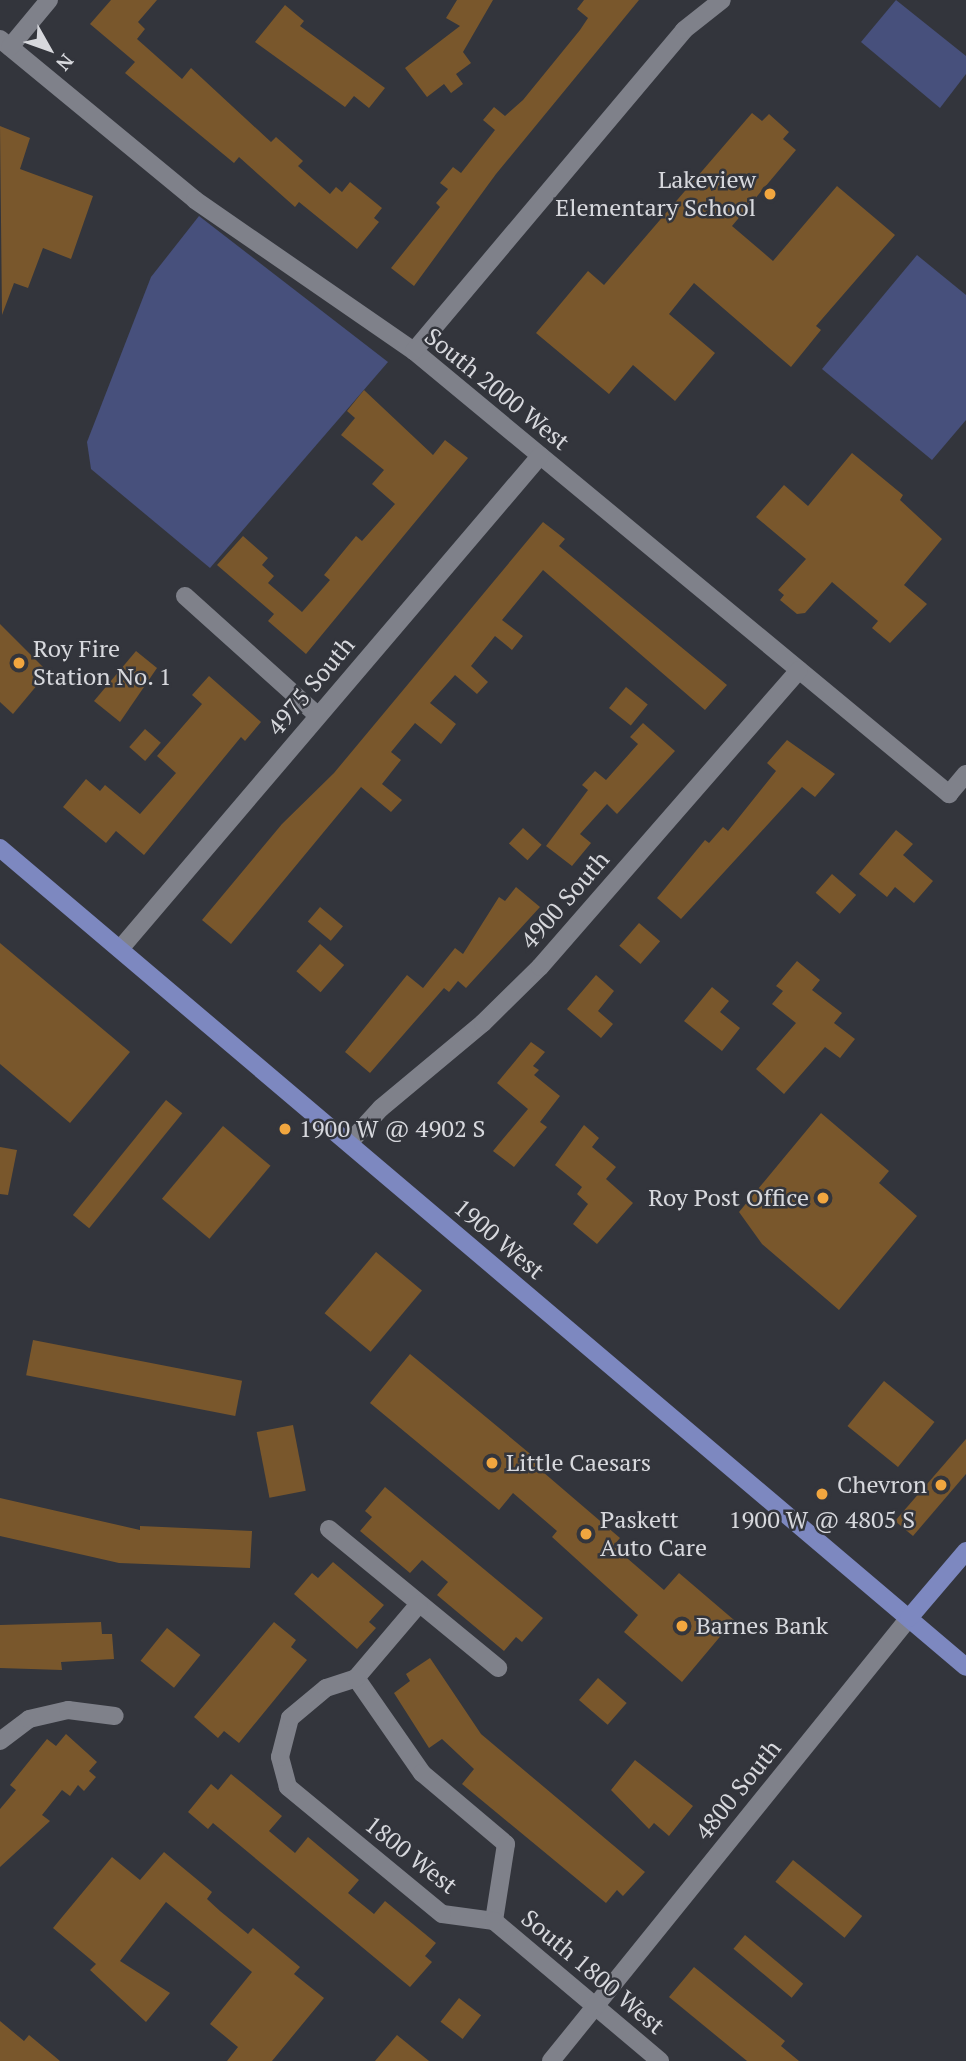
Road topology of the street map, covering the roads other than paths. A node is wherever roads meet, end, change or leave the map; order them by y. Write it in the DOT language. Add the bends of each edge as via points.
graph roads {
  1 [pos="49,0"];
  2 [pos="722,0"];
  3 [pos="5,43"];
  4 [pos="414,351"];
  5 [pos="540,456"];
  6 [pos="185,596"];
  7 [pos="799,670"];
  8 [pos="317,715"];
  9 [pos="966,774"];
  10 [pos="0,848"];
  11 [pos="120,950"];
  12 [pos="349,1143"];
  13 [pos="329,1529"];
  14 [pos="966,1551"];
  15 [pos="419,1604"];
  16 [pos="909,1618"];
  17 [pos="966,1667"];
  18 [pos="498,1668"];
  19 [pos="356,1678"];
  20 [pos="115,1716"];
  21 [pos="0,1740"];
  22 [pos="494,1921"];
  23 [pos="596,2007"];
  24 [pos="551,2061"];
  25 [pos="660,2061"];
  1 -- 3 [label="street"];
  2 -- 4 [label="street" via="684,30"];
  3 -- 4 [label="street, South 2000 West" via="195,200"];
  4 -- 5 [label="street, South 2000 West"];
  5 -- 7 [label="street, South 2000 West"];
  5 -- 8 [label="street, 4975 South"];
  6 -- 8 [label="street"];
  7 -- 9 [label="street, South 2000 West" via="949,794"];
  7 -- 12 [label="street, 4900 South" via="540,967 483,1023 381,1108"];
  8 -- 11 [label="street, 4975 South"];
  10 -- 11 [label="main road, 1900 West"];
  11 -- 12 [label="main road, 1900 West"];
  12 -- 16 [label="main road, 1900 West"];
  13 -- 15 [label="street"];
  14 -- 16 [label="main road, 4800 South"];
  15 -- 18 [label="street"];
  15 -- 19 [label="street, 1800 West"];
  16 -- 17 [label="main road, 1900 West"];
  16 -- 23 [label="street, 4800 South"];
  19 -- 22 [label="street" via="422,1773 506,1844"];
  19 -- 22 [label="street, 1800 West" via="326,1688 290,1718 280,1757 288,1787 442,1914"];
  20 -- 21 [label="street" via="68,1710 29,1718"];
  22 -- 23 [label="street, South 1800 West"];
  23 -- 24 [label="street, 4800 South"];
  23 -- 25 [label="street, South 1800 West"];
}
